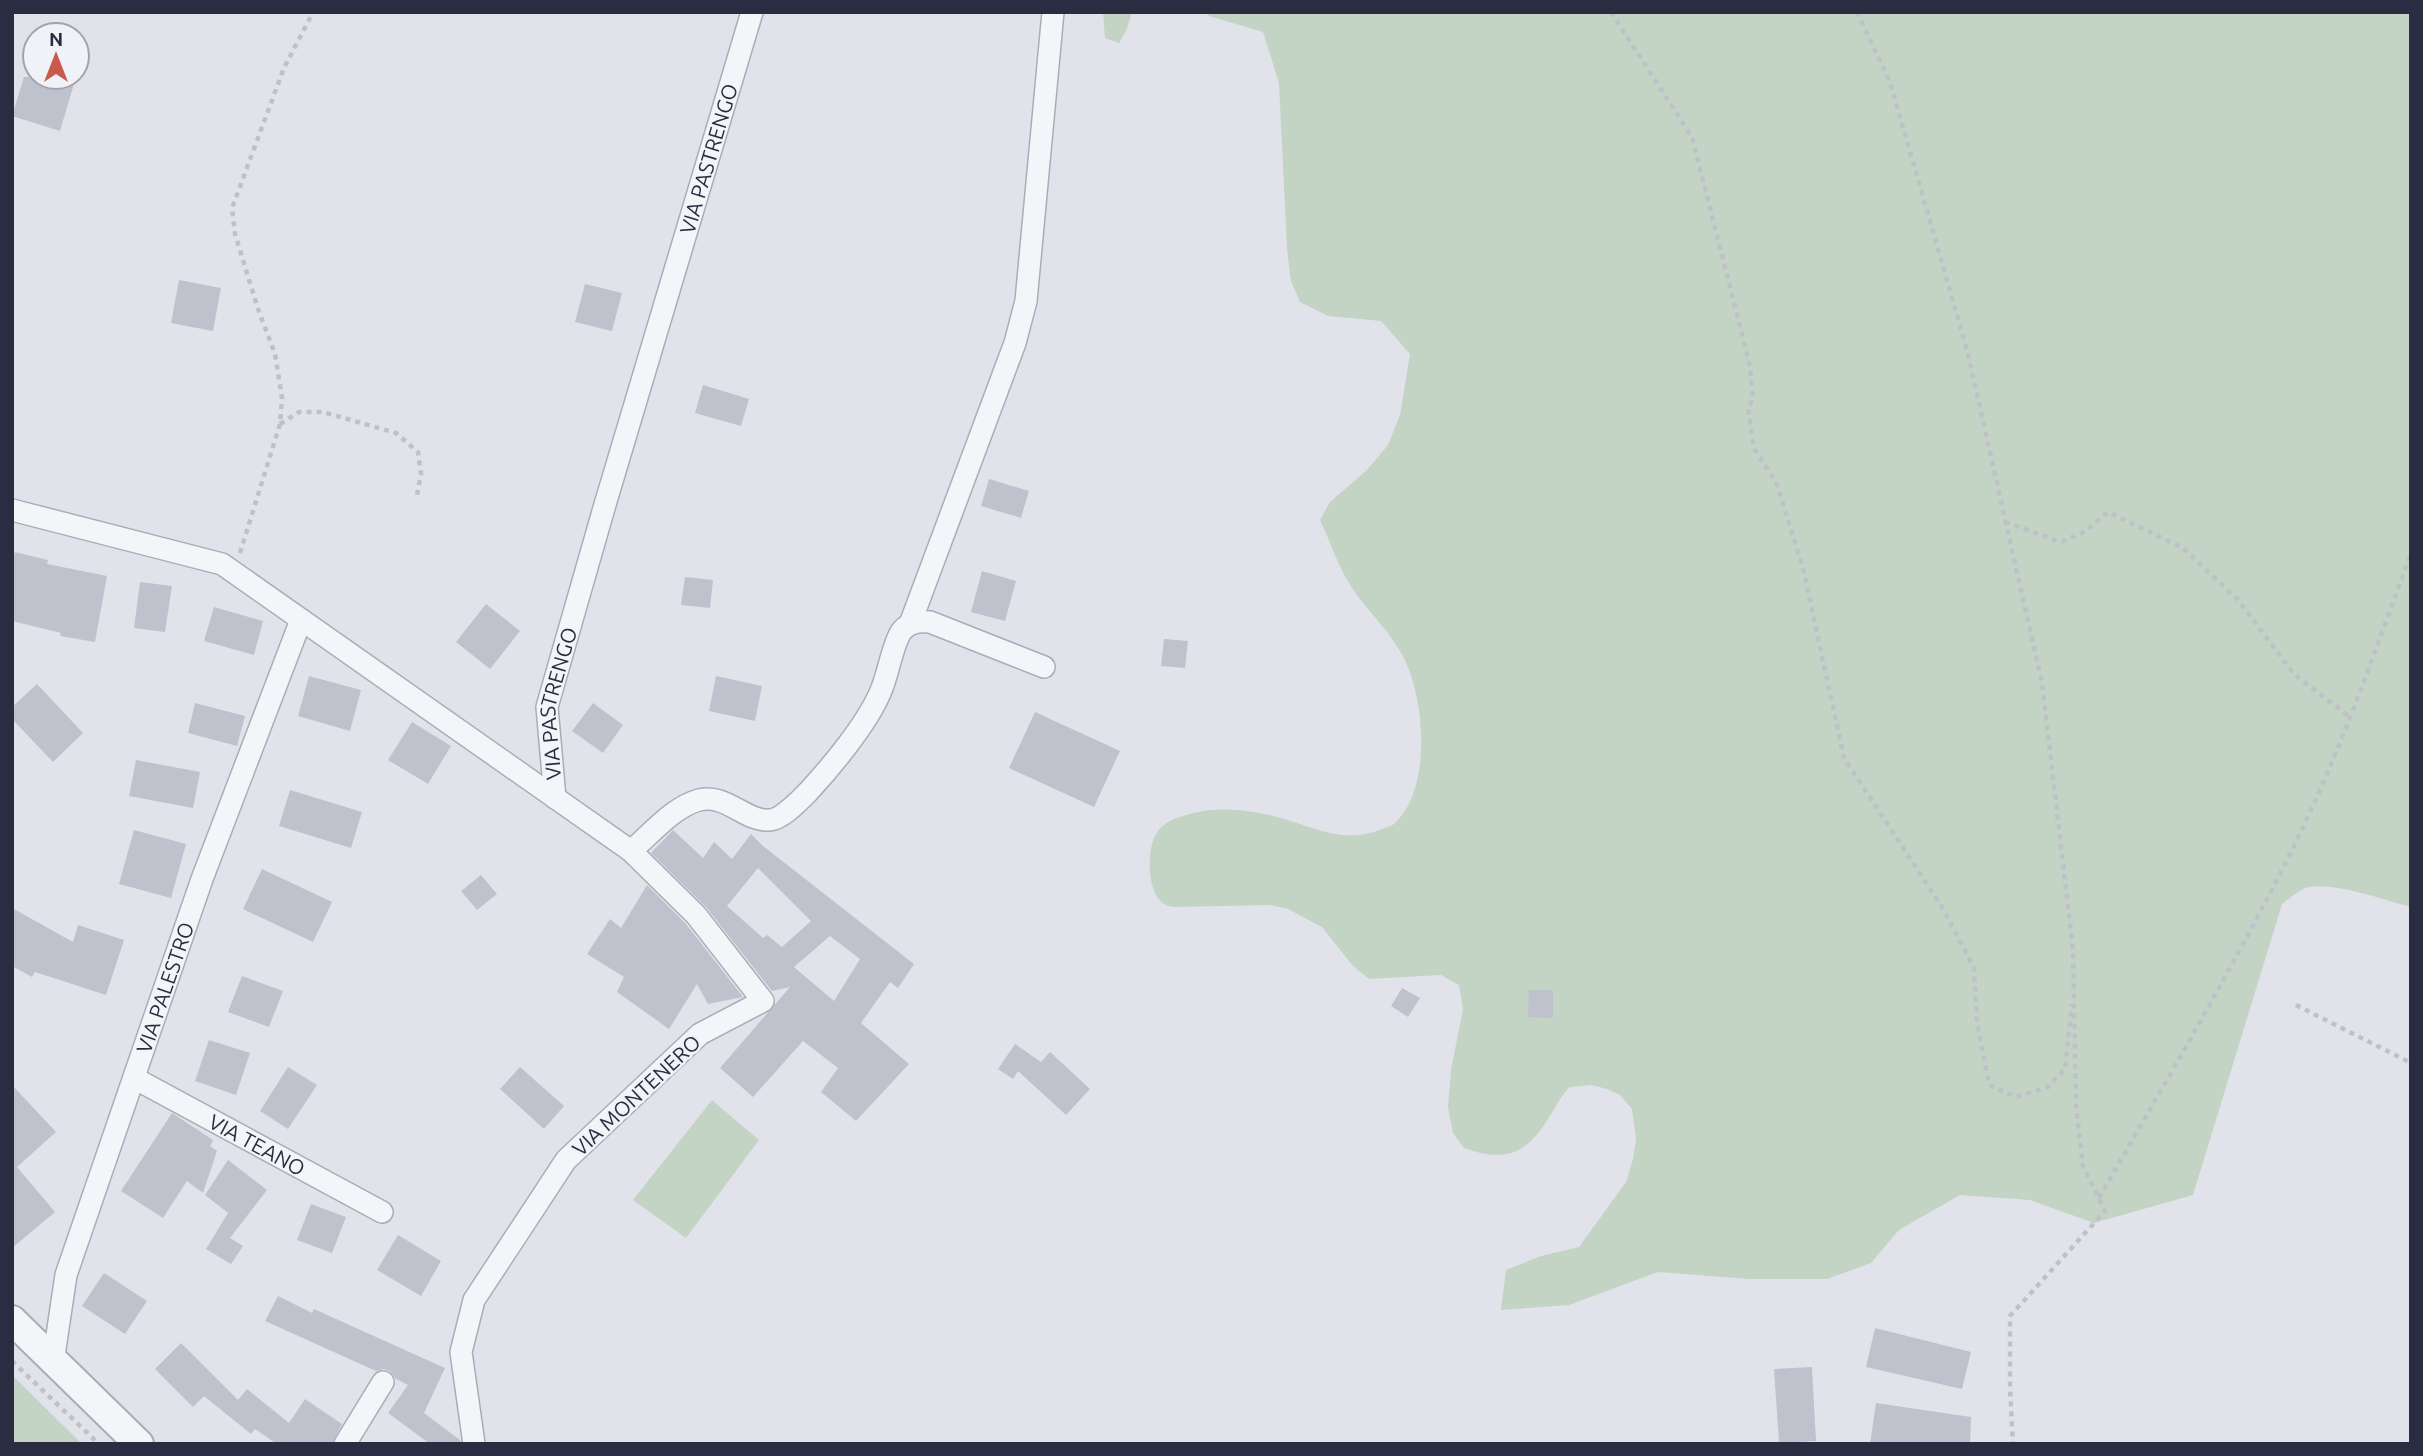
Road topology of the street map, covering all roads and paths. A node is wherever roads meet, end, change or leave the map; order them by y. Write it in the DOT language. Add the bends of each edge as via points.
graph roads {
  1 [pos="313,12"];
  2 [pos="752,12"];
  3 [pos="1053,12"];
  4 [pos="1611,12"];
  5 [pos="1857,12"];
  6 [pos="280,424"];
  7 [pos="417,495"];
  8 [pos="12,510"];
  9 [pos="2005,522"];
  10 [pos="2411,553"];
  11 [pos="229,568"];
  12 [pos="301,620"];
  13 [pos="910,624"];
  14 [pos="1044,667"];
  15 [pos="2351,718"];
  16 [pos="555,798"];
  17 [pos="631,851"];
  18 [pos="2074,986"];
  19 [pos="2295,1005"];
  20 [pos="2411,1063"];
  21 [pos="134,1078"];
  22 [pos="2099,1198"];
  23 [pos="382,1212"];
  24 [pos="12,1320"];
  25 [pos="12,1361"];
  26 [pos="53,1362"];
  27 [pos="383,1382"];
  28 [pos="99,1444"];
  29 [pos="139,1444"];
  30 [pos="345,1444"];
  31 [pos="474,1444"];
  32 [pos="2013,1444"];
  1 -- 6 [label="path" via="284,68 232,208 235,234 275,354 282,398"];
  2 -- 16 [label="street, VIA PASTRENGO" via="547,707"];
  3 -- 13 [label="street" via="1026,301 1015,343"];
  4 -- 18 [label="path" via="1692,137 1750,366 1754,400 1748,408 1754,449 1776,482 1803,568 1844,758 1942,908 1975,968 1977,1022 1989,1085 2016,1097 2048,1087 2065,1069"];
  5 -- 9 [label="path" via="1891,82 1967,350"];
  6 -- 7 [label="path" via="299,412 323,412 396,433 418,452 421,474"];
  6 -- 11 [label="path" via="241,552"];
  8 -- 11 [label="street, VIA PASTRENGO"];
  9 -- 15 [label="path" via="2061,542 2086,531 2108,512 2183,548 2238,600 2294,674"];
  9 -- 18 [label="path" via="2042,683"];
  10 -- 15 [label="path"];
  11 -- 12 [label="street, VIA PASTRENGO"];
  12 -- 16 [label="street, VIA PASTRENGO"];
  12 -- 21 [label="street, VIA PALESTRO" via="202,879"];
  13 -- 14 [label="street" via="930,622"];
  13 -- 17 [label="street" via="901,632 880,693 860,728 808,792 784,813 762,819 726,802 702,799 681,808"];
  15 -- 22 [label="path" via="2295,844"];
  16 -- 17 [label="street, VIA MONTENERO"];
  17 -- 31 [label="street, VIA MONTENERO" via="696,915 762,1000 700,1034 566,1160 474,1300 461,1352"];
  18 -- 22 [label="path" via="2076,1107 2083,1166"];
  19 -- 20 [label="path"];
  21 -- 23 [label="street, VIA TEANO"];
  21 -- 26 [label="street, VIA PALESTRO" via="66,1275"];
  22 -- 32 [label="path" via="2105,1211 2010,1316"];
  24 -- 26 [label="street"];
  25 -- 28 [label="path"];
  26 -- 29 [label="street"];
  27 -- 30 [label="street"];
}
